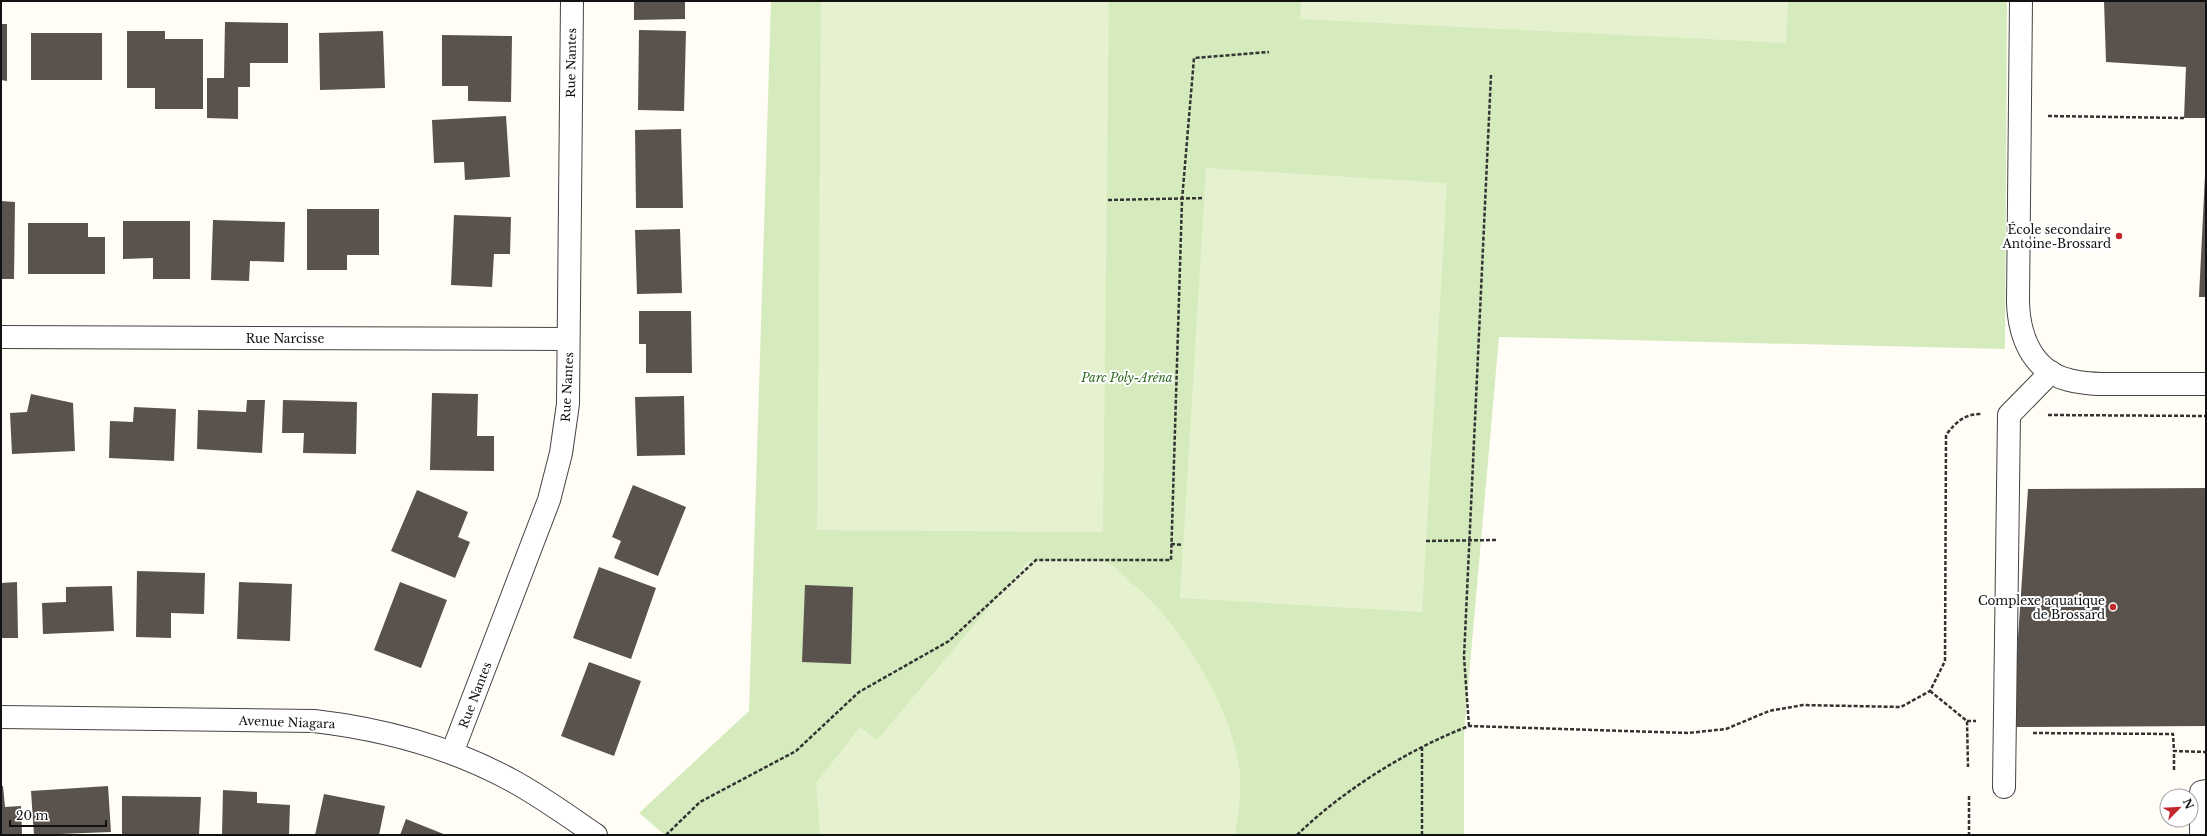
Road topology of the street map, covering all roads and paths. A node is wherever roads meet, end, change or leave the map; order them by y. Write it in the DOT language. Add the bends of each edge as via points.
graph roads {
  1 [pos="572,1"];
  2 [pos="2021,1"];
  3 [pos="1269,52"];
  4 [pos="1491,75"];
  5 [pos="2020,115"];
  6 [pos="2184,118"];
  7 [pos="1204,198"];
  8 [pos="1108,200"];
  9 [pos="1182,200"];
  10 [pos="1,337"];
  11 [pos="568,339"];
  12 [pos="2051,372"];
  13 [pos="2206,384"];
  14 [pos="2009,415"];
  15 [pos="2206,416"];
  16 [pos="1498,540"];
  17 [pos="1426,541"];
  18 [pos="1470,542"];
  19 [pos="1171,544"];
  20 [pos="1184,545"];
  21 [pos="1930,691"];
  22 [pos="1,717"];
  23 [pos="1469,726"];
  24 [pos="2032,733"];
  25 [pos="1422,747"];
  26 [pos="2174,751"];
  27 [pos="2206,752"];
  28 [pos="452,753"];
  29 [pos="1968,767"];
  30 [pos="2174,770"];
  31 [pos="2004,787"];
  32 [pos="2206,792"];
  33 [pos="1969,796"];
  34 [pos="596,835"];
  35 [pos="666,835"];
  36 [pos="1297,835"];
  37 [pos="1422,835"];
  38 [pos="1969,835"];
  39 [pos="2201,835"];
  1 -- 11 [label="street, Rue Nantes"];
  2 -- 5 [label="street"];
  3 -- 9 [label="path" via="1194,58"];
  4 -- 18 [label="path"];
  5 -- 6 [label="path"];
  5 -- 12 [label="street" via="2018,321 2027,347 2035,359"];
  7 -- 9 [label="path"];
  8 -- 9 [label="path"];
  9 -- 19 [label="path"];
  10 -- 11 [label="street, Rue Narcisse"];
  11 -- 28 [label="street, Rue Nantes" via="568,404 561,453 549,500"];
  12 -- 13 [label="street" via="2068,380 2095,384"];
  12 -- 14 [label="street"];
  14 -- 15 [label="path"];
  14 -- 21 [label="path" via="1974,414 1957,420 1946,435 1945,661"];
  14 -- 31 [label="street"];
  16 -- 18 [label="path"];
  17 -- 18 [label="path"];
  18 -- 23 [label="path" via="1464,657"];
  19 -- 20 [label="path"];
  19 -- 35 [label="path" via="1171,560 1036,560 949,641 859,692 796,751 700,802"];
  21 -- 23 [label="path" via="1901,707 1803,705 1769,711 1726,729 1688,733"];
  21 -- 29 [label="path" via="1967,721"];
  22 -- 28 [label="street, Avenue Niagara" via="314,721 360,726"];
  23 -- 25 [label="path"];
  24 -- 26 [label="path" via="2173,734"];
  25 -- 36 [label="path" via="1330,807"];
  25 -- 37 [label="path"];
  26 -- 27 [label="path"];
  26 -- 30 [label="path"];
  28 -- 34 [label="street, Avenue Niagara" via="511,780"];
  32 -- 39 [label="street" via="2201,792"];
  33 -- 38 [label="path"];
}
